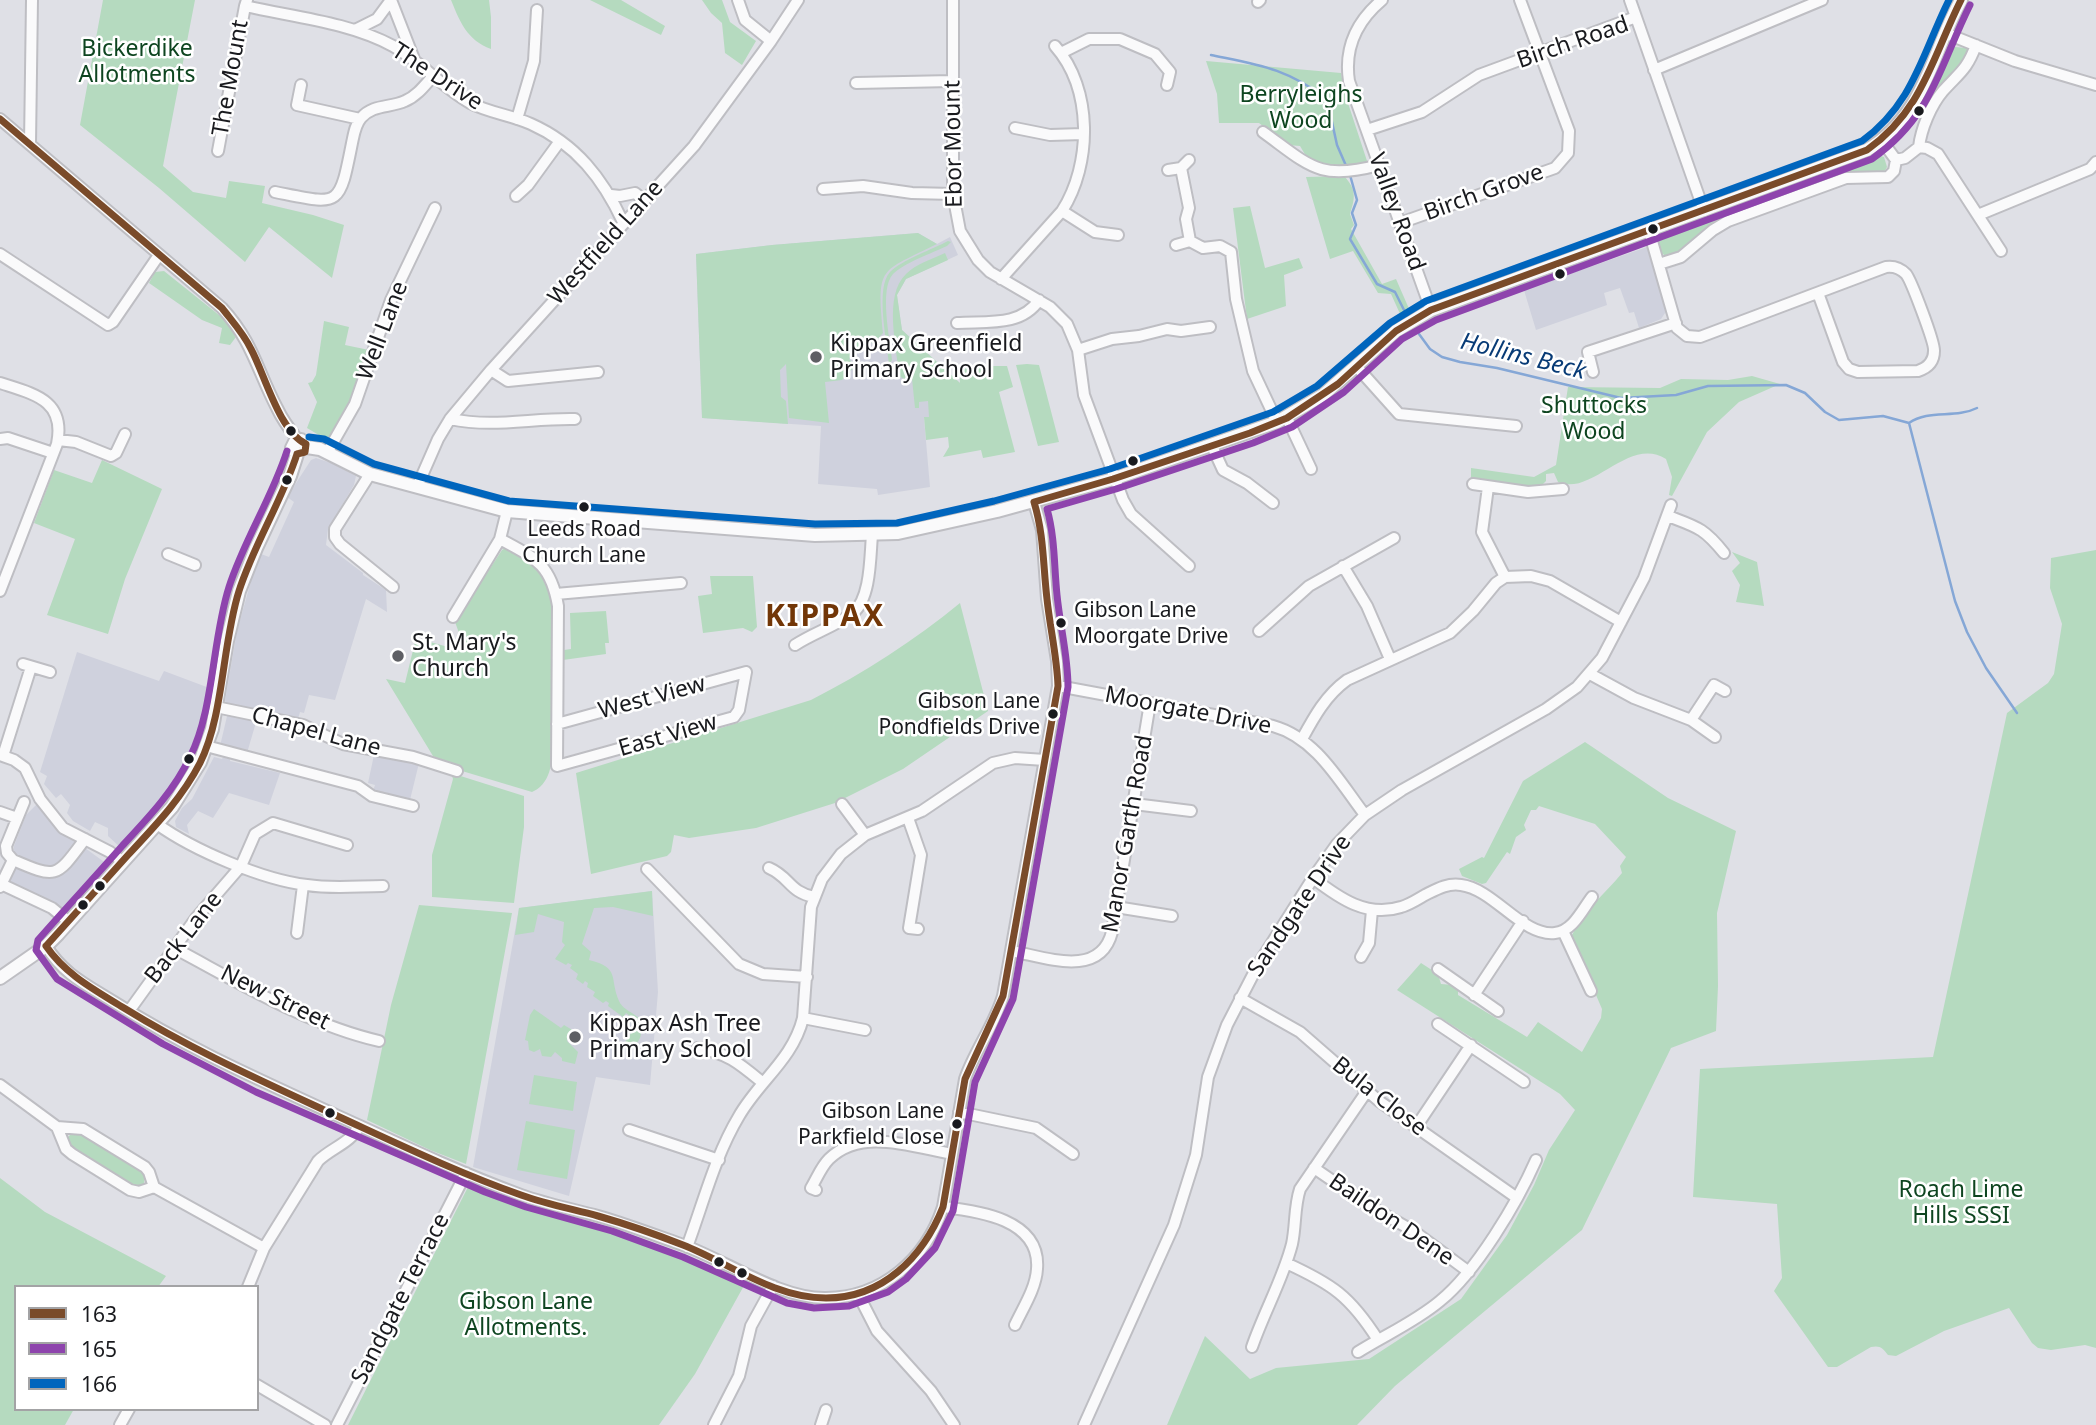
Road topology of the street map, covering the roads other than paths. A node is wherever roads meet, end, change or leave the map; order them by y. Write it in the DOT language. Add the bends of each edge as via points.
graph roads {
  1 [pos="32,0"];
  2 [pos="391,0"];
  3 [pos="738,0"];
  4 [pos="798,0"];
  5 [pos="953,0"];
  6 [pos="1382,0"];
  7 [pos="1520,0"];
  8 [pos="1630,0"];
  9 [pos="1822,0"];
  10 [pos="1961,0"];
  11 [pos="246,3"];
  12 [pos="537,10"];
  13 [pos="1636,17"];
  14 [pos="355,30"];
  15 [pos="1945,33"];
  16 [pos="771,41"];
  17 [pos="1976,46"];
  18 [pos="1541,53"];
  19 [pos="414,59"];
  20 [pos="1654,70"];
  21 [pos="433,76"];
  22 [pos="952,81"];
  23 [pos="856,83"];
  24 [pos="302,85"];
  25 [pos="1167,85"];
  26 [pos="2096,85"];
  27 [pos="0,119"];
  28 [pos="360,119"];
  29 [pos="517,119"];
  30 [pos="1015,128"];
  31 [pos="1367,131"];
  32 [pos="1263,132"];
  33 [pos="1083,134"];
  34 [pos="560,141"];
  35 [pos="1882,141"];
  36 [pos="30,144"];
  37 [pos="1919,147"];
  38 [pos="218,151"];
  39 [pos="1896,160"];
  40 [pos="2096,162"];
  41 [pos="1379,165"];
  42 [pos="1168,170"];
  43 [pos="823,189"];
  44 [pos="275,192"];
  45 [pos="953,194"];
  46 [pos="611,195"];
  47 [pos="516,196"];
  48 [pos="643,200"];
  49 [pos="435,208"];
  50 [pos="1062,211"];
  51 [pos="1704,211"];
  52 [pos="1978,215"];
  53 [pos="623,222"];
  54 [pos="1400,223"];
  55 [pos="1649,232"];
  56 [pos="1118,235"];
  57 [pos="1191,241"];
  58 [pos="1175,244"];
  59 [pos="2001,251"];
  60 [pos="0,254"];
  61 [pos="159,255"];
  62 [pos="1658,264"];
  63 [pos="1001,279"];
  64 [pos="1818,293"];
  65 [pos="1039,300"];
  66 [pos="1431,310"];
  67 [pos="957,323"];
  68 [pos="1676,323"];
  69 [pos="1210,327"];
  70 [pos="1078,350"];
  71 [pos="1357,367"];
  72 [pos="491,370"];
  73 [pos="598,372"];
  74 [pos="1593,372"];
  75 [pos="0,383"];
  76 [pos="450,419"];
  77 [pos="575,419"];
  78 [pos="1282,420"];
  79 [pos="1517,426"];
  80 [pos="125,434"];
  81 [pos="0,439"];
  82 [pos="58,440"];
  83 [pos="1212,446"];
  84 [pos="301,447"];
  85 [pos="53,453"];
  86 [pos="327,453"];
  87 [pos="1311,469"];
  88 [pos="370,474"];
  89 [pos="1113,480"];
  90 [pos="1473,484"];
  91 [pos="417,487"];
  92 [pos="1488,487"];
  93 [pos="1563,489"];
  94 [pos="1262,495"];
  95 [pos="1034,502"];
  96 [pos="1273,503"];
  97 [pos="1254,506"];
  98 [pos="507,510"];
  99 [pos="872,535"];
  100 [pos="1394,538"];
  101 [pos="500,539"];
  102 [pos="1724,553"];
  103 [pos="168,554"];
  104 [pos="195,565"];
  105 [pos="1189,566"];
  106 [pos="1343,566"];
  107 [pos="1505,577"];
  108 [pos="681,583"];
  109 [pos="393,587"];
  110 [pos="0,591"];
  111 [pos="556,594"];
  112 [pos="453,617"];
  113 [pos="1621,622"];
  114 [pos="1259,631"];
  115 [pos="795,645"];
  116 [pos="1390,659"];
  117 [pos="50,672"];
  118 [pos="746,672"];
  119 [pos="1590,674"];
  120 [pos="1058,686"];
  121 [pos="1726,691"];
  122 [pos="1150,703"];
  123 [pos="216,707"];
  124 [pos="1691,720"];
  125 [pos="557,724"];
  126 [pos="1715,737"];
  127 [pos="1302,739"];
  128 [pos="206,746"];
  129 [pos="2,755"];
  130 [pos="1045,760"];
  131 [pos="457,771"];
  132 [pos="24,802"];
  133 [pos="842,804"];
  134 [pos="1134,804"];
  135 [pos="413,806"];
  136 [pos="1191,811"];
  137 [pos="0,812"];
  138 [pos="1365,815"];
  139 [pos="17,818"];
  140 [pos="908,818"];
  141 [pos="158,824"];
  142 [pos="865,835"];
  143 [pos="85,839"];
  144 [pos="347,845"];
  145 [pos="3,848"];
  146 [pos="13,860"];
  147 [pos="122,861"];
  148 [pos="241,866"];
  149 [pos="769,868"];
  150 [pos="647,869"];
  151 [pos="1313,878"];
  152 [pos="1,885"];
  153 [pos="303,885"];
  154 [pos="383,886"];
  155 [pos="814,897"];
  156 [pos="1592,897"];
  157 [pos="1116,907"];
  158 [pos="1372,910"];
  159 [pos="1172,916"];
  160 [pos="1523,921"];
  161 [pos="69,922"];
  162 [pos="918,929"];
  163 [pos="1563,931"];
  164 [pos="297,933"];
  165 [pos="46,946"];
  166 [pos="174,948"];
  167 [pos="1011,951"];
  168 [pos="1361,957"];
  169 [pos="1438,970"];
  170 [pos="807,977"];
  171 [pos="0,978"];
  172 [pos="1591,991"];
  173 [pos="1474,995"];
  174 [pos="1240,998"];
  175 [pos="129,1011"];
  176 [pos="1498,1011"];
  177 [pos="803,1018"];
  178 [pos="1438,1024"];
  179 [pos="865,1030"];
  180 [pos="379,1041"];
  181 [pos="1471,1045"];
  182 [pos="698,1048"];
  183 [pos="1524,1082"];
  184 [pos="763,1083"];
  185 [pos="0,1085"];
  186 [pos="1367,1091"];
  187 [pos="959,1112"];
  188 [pos="359,1126"];
  189 [pos="57,1127"];
  190 [pos="1416,1127"];
  191 [pos="629,1130"];
  192 [pos="952,1154"];
  193 [pos="1073,1154"];
  194 [pos="719,1160"];
  195 [pos="1536,1160"];
  196 [pos="1314,1168"];
  197 [pos="466,1173"];
  198 [pos="154,1187"];
  199 [pos="816,1190"];
  200 [pos="1517,1198"];
  201 [pos="943,1207"];
  202 [pos="687,1247"];
  203 [pos="264,1248"];
  204 [pos="1286,1263"];
  205 [pos="1469,1272"];
  206 [pos="249,1285"];
  207 [pos="773,1286"];
  208 [pos="858,1294"];
  209 [pos="1015,1325"];
  210 [pos="1378,1340"];
  211 [pos="1252,1347"];
  212 [pos="1358,1352"];
  213 [pos="259,1386"];
  214 [pos="826,1410"];
  215 [pos="325,1425"];
  216 [pos="337,1425"];
  217 [pos="714,1425"];
  218 [pos="821,1425"];
  219 [pos="954,1425"];
  220 [pos="1084,1425"];
  1 -- 36 [label="street"];
  2 -- 14 [label="street" via="377,19"];
  2 -- 19 [label="street"];
  3 -- 16 [label="street" via="745,20"];
  4 -- 16 [label="street, Westfield Lane"];
  5 -- 22 [label="street, Ebor Mount"];
  6 -- 31 [label="street, Valley Road" via="1358,26 1348,57 1351,89"];
  7 -- 18 [label="street, Birch Grove"];
  8 -- 13 [label="street"];
  9 -- 20 [label="street"];
  10 -- 15 [label="main road"];
  11 -- 14 [label="street, The Drive"];
  11 -- 38 [label="street, The Mount"];
  12 -- 29 [label="street" via="534,61"];
  13 -- 18 [label="street, Birch Road"];
  13 -- 20 [label="street, Birch Road"];
  14 -- 19 [label="street, The Drive"];
  15 -- 17 [label="street"];
  15 -- 35 [label="main road" via="1917,100"];
  16 -- 48 [label="street, Westfield Lane" via="694,146"];
  17 -- 26 [label="street"];
  17 -- 37 [label="street" via="1967,66 1937,100"];
  18 -- 31 [label="street, Birch Road" via="1479,75 1422,112"];
  18 -- 54 [label="street, Birch Grove" via="1569,131 1568,153 1555,168"];
  19 -- 21 [label="street, The Drive"];
  20 -- 51 [label="street, Birch Road"];
  21 -- 28 [label="street" via="408,100 374,108"];
  21 -- 29 [label="street, The Drive" via="459,97"];
  22 -- 23 [label="street"];
  22 -- 45 [label="street, Ebor Mount"];
  24 -- 28 [label="street" via="297,105"];
  25 -- 33 [label="street" via="1170,72 1155,54 1121,39 1089,39 1058,49 1079,86"];
  27 -- 36 [label="street"];
  28 -- 44 [label="street" via="337,194 318,201"];
  29 -- 34 [label="street, The Drive"];
  30 -- 33 [label="street" via="1050,135"];
  31 -- 41 [label="street, Valley Road"];
  32 -- 41 [label="street" via="1319,170 1353,171"];
  33 -- 50 [label="street" via="1078,172"];
  34 -- 46 [label="street, The Drive" via="585,162"];
  34 -- 47 [label="street"];
  35 -- 39 [label="street"];
  35 -- 51 [label="main road"];
  36 -- 61 [label="street"];
  37 -- 39 [label="street"];
  37 -- 52 [label="street" via="1942,158"];
  39 -- 62 [label="street" via="1888,177 1846,178 1728,221 1681,257"];
  40 -- 52 [label="street" via="2090,169"];
  41 -- 54 [label="street, Valley Road"];
  42 -- 57 [label="street" via="1185,164"];
  43 -- 45 [label="street" via="863,186"];
  45 -- 63 [label="street, Ebor Mount" via="957,223 968,246"];
  46 -- 48 [label="street" via="635,193"];
  46 -- 53 [label="street, The Drive"];
  48 -- 53 [label="street, Westfield Lane"];
  49 -- 86 [label="street, Well Lane" via="391,300 355,404"];
  50 -- 56 [label="street" via="1096,232"];
  50 -- 63 [label="street"];
  51 -- 55 [label="main road"];
  52 -- 59 [label="street"];
  53 -- 72 [label="street, Westfield Lane"];
  54 -- 66 [label="street, Valley Road"];
  55 -- 62 [label="street"];
  55 -- 66 [label="main road"];
  57 -- 58 [label="street"];
  57 -- 78 [label="street" via="1203,248 1220,246 1231,252 1236,299 1253,371"];
  60 -- 61 [label="street" via="108,325"];
  61 -- 84 [label="street" via="222,307 243,333 278,411"];
  62 -- 68 [label="street"];
  63 -- 65 [label="street, Ebor Mount"];
  64 -- 64 [label="street" via="1886,267 1898,268 1908,276 1934,346 1933,359 1918,370 1849,369"];
  64 -- 68 [label="street" via="1700,337 1687,336"];
  65 -- 67 [label="street" via="1021,318"];
  65 -- 70 [label="street, Ebor Mount" via="1060,316"];
  66 -- 71 [label="main road" via="1396,331"];
  68 -- 74 [label="street" via="1588,352"];
  69 -- 70 [label="street" via="1167,329"];
  70 -- 89 [label="street, Ebor Mount" via="1084,395"];
  71 -- 78 [label="main road"];
  71 -- 79 [label="street" via="1399,414"];
  72 -- 73 [label="street" via="508,381"];
  72 -- 76 [label="street, Westfield Lane"];
  75 -- 82 [label="street" via="47,402 59,421"];
  76 -- 77 [label="street" via="500,425"];
  76 -- 91 [label="street, Westfield Lane"];
  78 -- 83 [label="main road"];
  78 -- 87 [label="street"];
  80 -- 82 [label="street" via="111,456"];
  81 -- 85 [label="street"];
  82 -- 85 [label="street"];
  83 -- 89 [label="main road"];
  83 -- 94 [label="street" via="1223,470"];
  84 -- 86 [label="main road"];
  84 -- 123 [label="main road" via="239,591"];
  85 -- 110 [label="street"];
  86 -- 88 [label="main road"];
  88 -- 91 [label="main road"];
  88 -- 109 [label="street" via="337,526 335,537"];
  89 -- 95 [label="main road"];
  89 -- 105 [label="street, Ebor Mount" via="1131,514"];
  90 -- 92 [label="street"];
  91 -- 98 [label="main road"];
  92 -- 93 [label="street" via="1528,492"];
  92 -- 107 [label="street" via="1482,532"];
  94 -- 96 [label="street"];
  94 -- 97 [label="street"];
  95 -- 99 [label="main road" via="930,527"];
  95 -- 120 [label="street" via="1042,530"];
  98 -- 99 [label="main road" via="760,532"];
  98 -- 101 [label="street"];
  99 -- 115 [label="street" via="862,602 852,614"];
  100 -- 106 [label="street"];
  101 -- 111 [label="street" via="541,563"];
  101 -- 112 [label="street"];
  102 -- 113 [label="street, Sandgate Drive" via="1699,528 1670,511"];
  103 -- 104 [label="street"];
  106 -- 114 [label="street" via="1309,586"];
  106 -- 116 [label="street"];
  107 -- 113 [label="street" via="1531,576 1550,582"];
  107 -- 116 [label="street" via="1458,627"];
  108 -- 111 [label="street"];
  111 -- 125 [label="street"];
  113 -- 119 [label="street, Sandgate Drive"];
  116 -- 127 [label="street" via="1336,687"];
  117 -- 129 [label="street" via="27,666"];
  118 -- 125 [label="street, West View"];
  118 -- 125 [label="street, East View" via="734,717 557,766"];
  119 -- 124 [label="street" via="1634,698"];
  119 -- 138 [label="street, Sandgate Drive" via="1567,696"];
  120 -- 122 [label="street, Moorgate Drive"];
  120 -- 130 [label="street"];
  121 -- 124 [label="street" via="1714,685"];
  122 -- 127 [label="street, Moorgate Drive" via="1273,726"];
  122 -- 134 [label="street, Manor Garth Road"];
  123 -- 128 [label="main road"];
  123 -- 131 [label="street, Chapel Lane" via="303,725 343,744"];
  124 -- 126 [label="street"];
  127 -- 138 [label="street, Moorgate Drive"];
  128 -- 135 [label="street" via="358,786 372,796"];
  128 -- 141 [label="main road" via="189,783"];
  129 -- 143 [label="street" via="25,768 40,799 63,828"];
  130 -- 140 [label="street" via="1015,758 993,763"];
  130 -- 167 [label="street"];
  132 -- 139 [label="street"];
  133 -- 142 [label="street"];
  134 -- 136 [label="street"];
  134 -- 157 [label="street, Manor Garth Road"];
  137 -- 139 [label="street"];
  138 -- 151 [label="street, Sandgate Drive"];
  139 -- 145 [label="street"];
  140 -- 142 [label="street"];
  140 -- 162 [label="street" via="921,855 909,928"];
  141 -- 147 [label="main road"];
  141 -- 148 [label="street"];
  142 -- 155 [label="street" via="834,862"];
  143 -- 146 [label="street" via="58,871 44,873"];
  143 -- 147 [label="street"];
  144 -- 148 [label="street, Back Lane" via="268,824 256,834"];
  145 -- 146 [label="street"];
  146 -- 152 [label="street"];
  147 -- 161 [label="main road"];
  148 -- 153 [label="street"];
  148 -- 166 [label="street, Back Lane"];
  149 -- 155 [label="street" via="799,894"];
  150 -- 170 [label="street" via="739,964 763,974"];
  151 -- 158 [label="street" via="1358,908"];
  151 -- 174 [label="street, Sandgate Drive"];
  152 -- 161 [label="street" via="52,908"];
  153 -- 154 [label="street"];
  153 -- 164 [label="street"];
  155 -- 170 [label="street"];
  156 -- 163 [label="street"];
  157 -- 159 [label="street"];
  157 -- 167 [label="street, Manor Garth Road" via="1107,946 1089,960 1074,962"];
  158 -- 160 [label="street" via="1401,908 1443,886 1458,884 1472,887"];
  158 -- 168 [label="street" via="1369,943"];
  160 -- 163 [label="street" via="1545,933"];
  160 -- 173 [label="street"];
  161 -- 165 [label="main road"];
  163 -- 172 [label="street"];
  165 -- 171 [label="main road"];
  165 -- 175 [label="street" via="63,970"];
  166 -- 175 [label="street, Back Lane"];
  166 -- 180 [label="street, New Street" via="302,1015"];
  167 -- 187 [label="street" via="1000,1008 968,1070"];
  169 -- 173 [label="street"];
  170 -- 177 [label="street"];
  173 -- 176 [label="street"];
  174 -- 186 [label="street, Bula Close" via="1300,1032"];
  174 -- 220 [label="street, Sandgate Drive" via="1213,1060 1196,1155 1174,1225"];
  175 -- 188 [label="street" via="206,1056"];
  177 -- 179 [label="street"];
  177 -- 184 [label="street" via="791,1049"];
  178 -- 181 [label="street"];
  181 -- 183 [label="street"];
  181 -- 190 [label="street"];
  182 -- 184 [label="street" via="727,1055"];
  184 -- 194 [label="street" via="737,1119"];
  185 -- 189 [label="street"];
  186 -- 190 [label="street, Bula Close"];
  186 -- 196 [label="street"];
  187 -- 192 [label="street"];
  187 -- 193 [label="street" via="1036,1128"];
  188 -- 197 [label="street"];
  188 -- 203 [label="street" via="352,1137 318,1161"];
  189 -- 198 [label="street" via="83,1129 145,1167"];
  189 -- 198 [label="street" via="68,1152 130,1190"];
  190 -- 200 [label="street, Bula Close"];
  191 -- 194 [label="street"];
  192 -- 199 [label="street" via="877,1141 854,1143 824,1165 811,1188"];
  192 -- 201 [label="street"];
  194 -- 202 [label="street"];
  195 -- 200 [label="street"];
  196 -- 204 [label="street" via="1298,1196"];
  196 -- 205 [label="street, Baildon Dene"];
  197 -- 202 [label="street"];
  197 -- 216 [label="street, Sandgate Terrace"];
  198 -- 203 [label="street"];
  200 -- 205 [label="street"];
  201 -- 208 [label="street" via="912,1262 887,1281"];
  201 -- 209 [label="street" via="1000,1218 1019,1230 1033,1247 1036,1275"];
  202 -- 207 [label="street"];
  203 -- 206 [label="street"];
  204 -- 210 [label="street" via="1344,1295"];
  204 -- 211 [label="street"];
  205 -- 210 [label="street" via="1426,1312"];
  207 -- 208 [label="street" via="816,1298"];
  207 -- 217 [label="street" via="751,1326 739,1376"];
  208 -- 219 [label="street" via="877,1331 931,1391"];
  210 -- 212 [label="street"];
  213 -- 215 [label="street"];
  214 -- 218 [label="street"];
}
